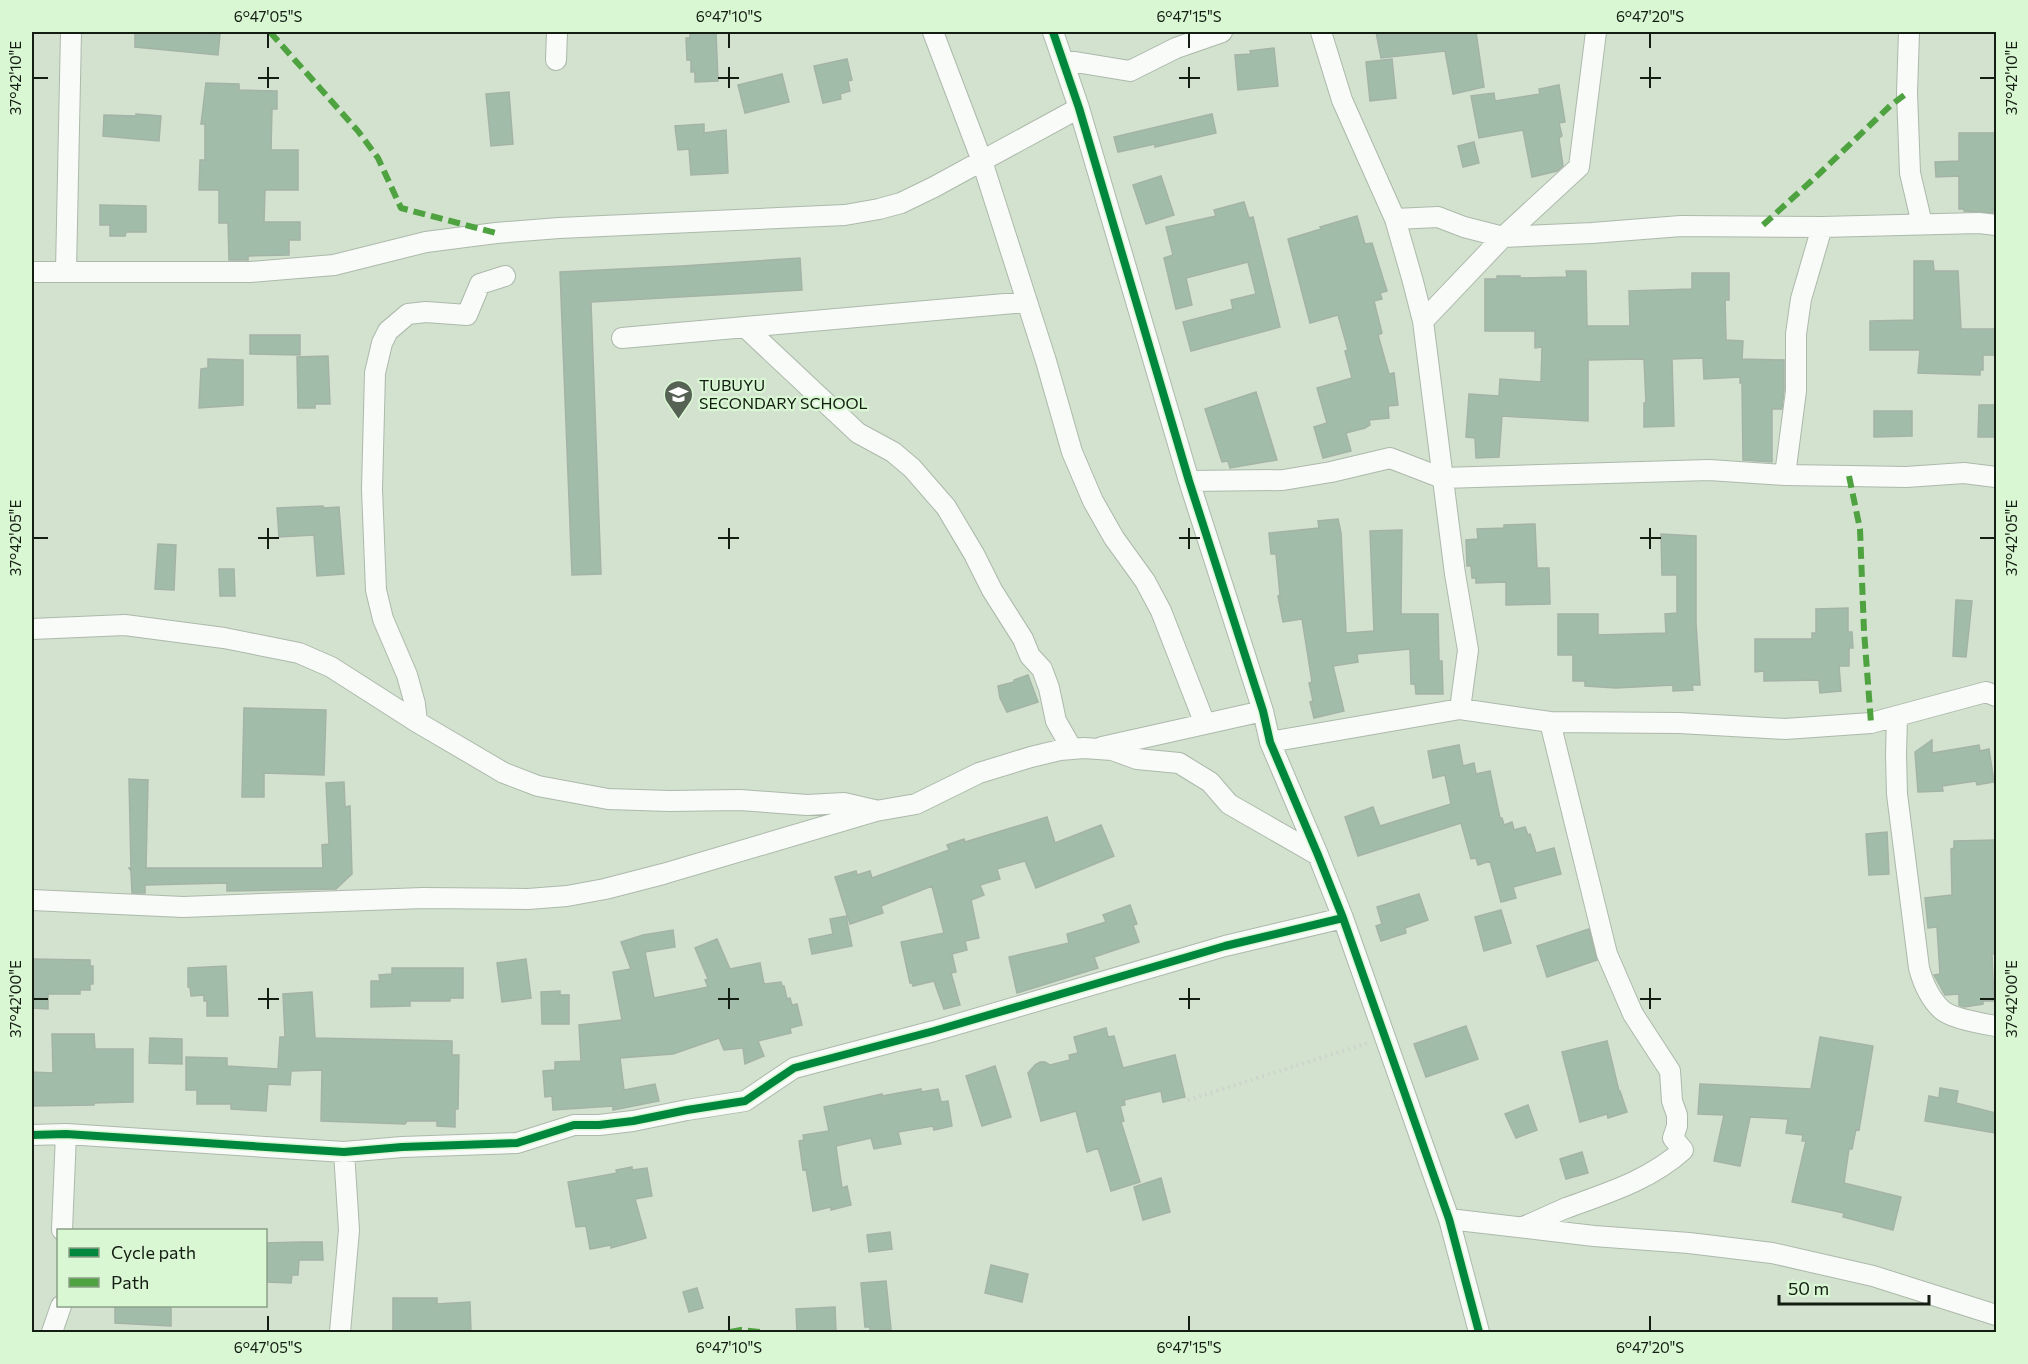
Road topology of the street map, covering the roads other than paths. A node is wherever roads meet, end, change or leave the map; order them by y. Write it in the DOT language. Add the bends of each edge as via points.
graph roads {
  1 [pos="71,32"];
  2 [pos="557,32"];
  3 [pos="933,32"];
  4 [pos="1053,32"];
  5 [pos="1222,32"];
  6 [pos="1321,32"];
  7 [pos="1596,32"];
  8 [pos="1909,32"];
  9 [pos="556,60"];
  10 [pos="1063,60"];
  11 [pos="1079,108"];
  12 [pos="982,161"];
  13 [pos="1395,219"];
  14 [pos="1922,224"];
  15 [pos="1996,225"];
  16 [pos="1822,226"];
  17 [pos="1503,237"];
  18 [pos="66,271"];
  19 [pos="32,272"];
  20 [pos="505,276"];
  21 [pos="1027,302"];
  22 [pos="1423,321"];
  23 [pos="745,327"];
  24 [pos="622,338"];
  25 [pos="1785,475"];
  26 [pos="1996,477"];
  27 [pos="1442,478"];
  28 [pos="1189,481"];
  29 [pos="32,629"];
  30 [pos="1996,696"];
  31 [pos="1460,709"];
  32 [pos="1263,711"];
  33 [pos="1898,716"];
  34 [pos="417,722"];
  35 [pos="1550,722"];
  36 [pos="1205,724"];
  37 [pos="1270,742"];
  38 [pos="1096,748"];
  39 [pos="1072,749"];
  40 [pos="876,811"];
  41 [pos="1318,855"];
  42 [pos="32,900"];
  43 [pos="1343,918"];
  44 [pos="1996,1026"];
  45 [pos="66,1134"];
  46 [pos="32,1135"];
  47 [pos="344,1152"];
  48 [pos="1449,1219"];
  49 [pos="1523,1227"];
  50 [pos="62,1229"];
  51 [pos="60,1307"];
  52 [pos="1996,1315"];
  53 [pos="51,1332"];
  54 [pos="340,1332"];
  55 [pos="1479,1332"];
  1 -- 18 [label="street"];
  2 -- 9 [label="street"];
  3 -- 12 [label="street"];
  4 -- 10 [label="street"];
  5 -- 10 [label="street" via="1176,48 1130,71"];
  6 -- 13 [label="street" via="1342,100"];
  7 -- 17 [label="street" via="1579,167"];
  8 -- 14 [label="street" via="1910,173"];
  10 -- 11 [label="street"];
  11 -- 12 [label="street"];
  11 -- 28 [label="street"];
  12 -- 18 [label="street" via="901,203 845,215 496,233 426,243 349,263 284,270"];
  12 -- 21 [label="street"];
  13 -- 17 [label="street" via="1438,217"];
  13 -- 22 [label="street"];
  14 -- 15 [label="street"];
  14 -- 16 [label="street"];
  16 -- 17 [label="street" via="1681,226"];
  16 -- 25 [label="street" via="1801,299 1796,334 1796,391"];
  17 -- 22 [label="street"];
  18 -- 19 [label="street"];
  20 -- 34 [label="street" via="480,284 467,315 426,312 408,314 397,321 382,343 375,374 372,489 376,590 383,619 407,675"];
  21 -- 23 [label="street"];
  21 -- 36 [label="street" via="1072,452 1092,501 1161,611"];
  22 -- 27 [label="street"];
  23 -- 24 [label="street"];
  23 -- 39 [label="street" via="858,433 912,468 946,507 1030,656 1042,669 1056,721"];
  25 -- 26 [label="street" via="1906,477 1964,473"];
  25 -- 27 [label="street" via="1709,470"];
  27 -- 28 [label="street" via="1390,458 1282,480"];
  27 -- 31 [label="street" via="1468,650"];
  28 -- 32 [label="street"];
  29 -- 34 [label="street" via="125,625 299,653 331,666"];
  30 -- 33 [label="street" via="1986,692"];
  31 -- 35 [label="street"];
  31 -- 37 [label="street"];
  32 -- 36 [label="street"];
  32 -- 37 [label="street"];
  33 -- 35 [label="street" via="1871,723 1785,729"];
  33 -- 44 [label="street" via="1896,795 1923,984 1942,1010"];
  34 -- 40 [label="street" via="504,773 538,786 608,799 844,803"];
  35 -- 49 [label="street" via="1607,954 1634,1014 1670,1071 1677,1115 1673,1138 1683,1150 1618,1190"];
  36 -- 38 [label="street"];
  37 -- 41 [label="street"];
  38 -- 39 [label="street"];
  38 -- 41 [label="street" via="1137,759 1179,763 1210,782 1230,804"];
  39 -- 40 [label="street" via="979,773 916,804"];
  40 -- 42 [label="street" via="663,874 567,896 183,907"];
  41 -- 43 [label="street"];
  43 -- 47 [label="street" via="1224,946 794,1068 745,1101 633,1121 574,1125 517,1143"];
  43 -- 48 [label="street"];
  45 -- 46 [label="street"];
  45 -- 47 [label="street"];
  45 -- 50 [label="street"];
  47 -- 54 [label="street" via="349,1230"];
  48 -- 49 [label="street"];
  48 -- 55 [label="street"];
  49 -- 52 [label="street" via="1772,1253 1873,1276"];
  51 -- 53 [label="street"];
}
